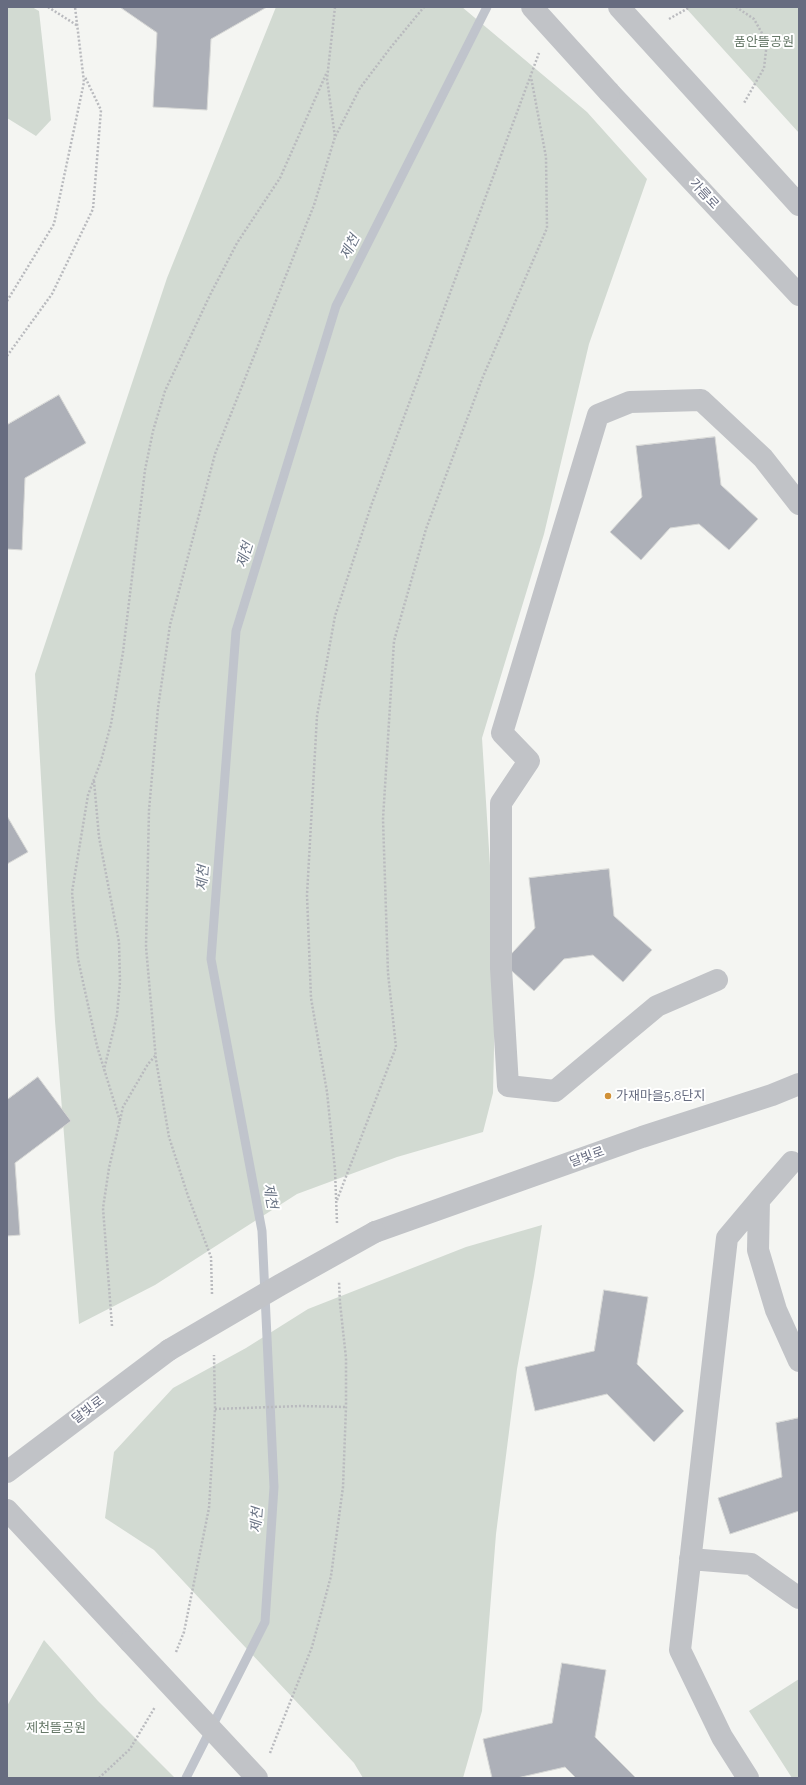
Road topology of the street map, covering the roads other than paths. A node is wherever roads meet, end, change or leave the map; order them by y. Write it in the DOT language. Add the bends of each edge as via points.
graph roads {
  1 [pos="532,7"];
  2 [pos="623,11"];
  3 [pos="799,205"];
  4 [pos="799,295"];
  5 [pos="799,504"];
  6 [pos="717,980"];
  7 [pos="799,1084"];
  8 [pos="792,1162"];
  9 [pos="759,1200"];
  10 [pos="799,1361"];
  11 [pos="7,1472"];
  12 [pos="7,1510"];
  13 [pos="690,1559"];
  14 [pos="799,1598"];
  15 [pos="257,1778"];
  16 [pos="748,1778"];
  1 -- 4 [label="street, 가름로, bridge"];
  2 -- 3 [label="street"];
  5 -- 6 [label="street" via="763,458 700,400 630,402 598,415 502,734 529,761 501,803 501,968 508,1086 555,1091 657,1006"];
  7 -- 11 [label="street, 달빛로, bridge" via="375,1232 280,1284 169,1350"];
  8 -- 9 [label="street"];
  9 -- 10 [label="street" via="758,1250 776,1310"];
  9 -- 13 [label="street" via="727,1238"];
  12 -- 15 [label="street, bridge"];
  13 -- 14 [label="street" via="751,1564"];
  13 -- 16 [label="street" via="680,1650 722,1737"];
}
